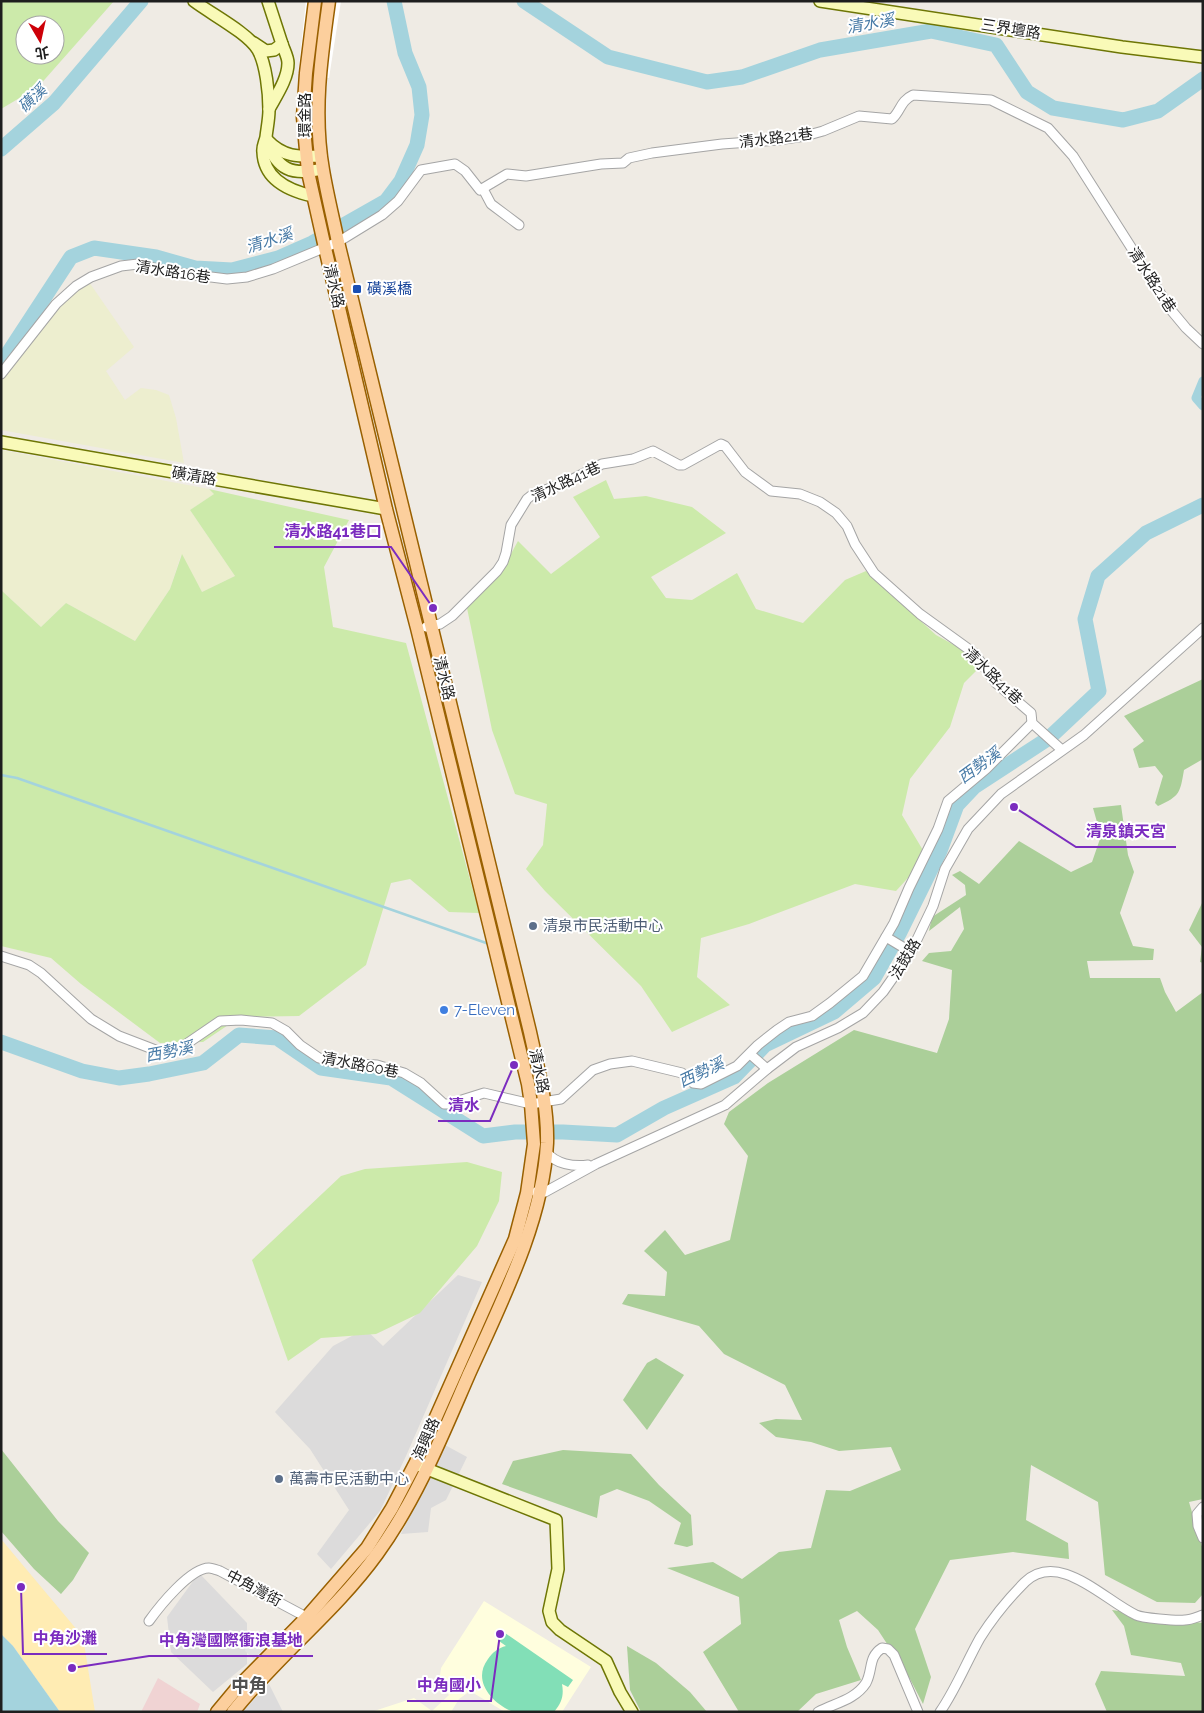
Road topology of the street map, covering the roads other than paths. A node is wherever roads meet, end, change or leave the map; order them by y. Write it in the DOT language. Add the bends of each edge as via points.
graph roads {
  1 [pos="268,1"];
  2 [pos="315,1"];
  3 [pos="329,1"];
  4 [pos="820,1"];
  5 [pos="196,3"];
  6 [pos="253,42"];
  7 [pos="282,44"];
  8 [pos="1203,57"];
  9 [pos="313,74"];
  10 [pos="269,110"];
  11 [pos="266,138"];
  12 [pos="321,156"];
  13 [pos="306,157"];
  14 [pos="322,169"];
  15 [pos="308,172"];
  16 [pos="482,189"];
  17 [pos="313,196"];
  18 [pos="519,225"];
  19 [pos="338,240"];
  20 [pos="324,245"];
  21 [pos="1203,344"];
  22 [pos="1,374"];
  23 [pos="1,442"];
  24 [pos="402,506"];
  25 [pos="386,509"];
  26 [pos="431,627"];
  27 [pos="417,628"];
  28 [pos="1203,628"];
  29 [pos="1032,723"];
  30 [pos="1062,750"];
  31 [pos="886,937"];
  32 [pos="911,952"];
  33 [pos="1,956"];
  34 [pos="750,1054"];
  35 [pos="767,1068"];
  36 [pos="546,1103"];
  37 [pos="531,1104"];
  38 [pos="534,1144"];
  39 [pos="546,1148"];
  40 [pos="596,1164"];
  41 [pos="541,1191"];
  42 [pos="527,1193"];
  43 [pos="416,1462"];
  44 [pos="427,1470"];
  45 [pos="1203,1507"];
  46 [pos="1203,1538"];
  47 [pos="1203,1615"];
  48 [pos="312,1620"];
  49 [pos="149,1621"];
  50 [pos="217,1712"];
  51 [pos="232,1712"];
  52 [pos="632,1712"];
  53 [pos="818,1712"];
  54 [pos="918,1712"];
  55 [pos="940,1712"];
  1 -- 7 [label="street"];
  2 -- 9 [label="main road"];
  3 -- 9 [label="main road"];
  4 -- 8 [label="street, 三界壇路"];
  5 -- 6 [label="street"];
  6 -- 7 [label="street" via="266,51"];
  6 -- 10 [label="street" via="262,60"];
  7 -- 10 [label="street" via="288,65"];
  9 -- 12 [label="main road, 環金路"];
  9 -- 13 [label="main road, 環金路" via="304,117"];
  10 -- 11 [label="street"];
  11 -- 13 [label="street" via="274,148 286,154"];
  11 -- 15 [label="street" via="278,163 292,172"];
  11 -- 17 [label="street" via="262,151 272,174 289,189"];
  12 -- 13 [label="street"];
  12 -- 14 [label="main road"];
  13 -- 15 [label="main road"];
  14 -- 15 [label="street"];
  14 -- 19 [label="main road, 清水路"];
  15 -- 17 [label="main road"];
  16 -- 18 [label="street" via="491,204"];
  16 -- 19 [label="street" via="477,188 465,171 455,164 421,170 398,201 382,215"];
  16 -- 21 [label="street, 清水路21巷" via="508,174 526,176 623,163 629,158 652,153 805,136 859,116 892,119 900,106 913,95 982,98 1048,128 1059,138 1172,310"];
  17 -- 20 [label="main road, 清水路"];
  19 -- 20 [label="street"];
  19 -- 24 [label="main road, 清水路"];
  20 -- 22 [label="street, 清水路16巷" via="273,269 247,277 227,279 138,264 121,266 76,286 56,304"];
  20 -- 25 [label="main road, 清水路"];
  23 -- 25 [label="street, 磺清路"];
  24 -- 25 [label="street"];
  24 -- 26 [label="main road, 清水路"];
  25 -- 27 [label="main road, 清水路"];
  26 -- 27 [label="street, 清水路41巷"];
  26 -- 29 [label="street, 清水路41巷" via="452,616 497,571 506,553 511,525 532,495 602,464 633,459 653,451 683,465 721,444 745,472 771,491 800,494 836,513 874,573 920,614 974,654 996,682 1031,713"];
  26 -- 36 [label="main road, 清水路"];
  27 -- 37 [label="main road, 清水路"];
  28 -- 30 [label="street, 法鼓路" via="1084,735"];
  29 -- 30 [label="street, 清水路41巷"];
  29 -- 31 [label="street" via="948,801 938,829"];
  30 -- 32 [label="street, 法鼓路" via="1001,794 968,829 945,870 933,906"];
  31 -- 32 [label="street"];
  31 -- 34 [label="street" via="863,976 812,1016 789,1022 777,1030"];
  32 -- 35 [label="street, 法鼓路" via="899,972 863,1013 796,1047"];
  33 -- 37 [label="street, 清水路60巷" via="29,965 91,1019 119,1036 158,1051 179,1049 220,1021 272,1023 319,1058 336,1063 377,1065 404,1073 421,1083 444,1104 484,1093"];
  34 -- 35 [label="street"];
  34 -- 36 [label="street" via="737,1066 701,1084 693,1083 682,1074 632,1061 610,1064 593,1070 561,1099"];
  35 -- 40 [label="street, 法鼓路" via="725,1105"];
  36 -- 37 [label="street, 清水路60巷"];
  36 -- 39 [label="main road, 清水路"];
  37 -- 38 [label="main road, 清水路"];
  38 -- 42 [label="main road, 海興路"];
  39 -- 40 [label="street" via="561,1163 578,1167"];
  39 -- 41 [label="main road, 海興路"];
  40 -- 41 [label="street, 法鼓路" via="545,1192"];
  41 -- 42 [label="street, 法鼓路"];
  41 -- 44 [label="main road, 海興路" via="526,1242"];
  42 -- 43 [label="main road, 海興路" via="515,1239"];
  43 -- 44 [label="street"];
  43 -- 48 [label="main road, 海興路" via="367,1548"];
  44 -- 48 [label="main road, 海興路" via="376,1555"];
  44 -- 52 [label="street" via="556,1520 558,1568 550,1611 552,1622 606,1661"];
  45 -- 46 [label="street" via="1197,1514"];
  47 -- 55 [label="street" via="1186,1620 1137,1616 1067,1574 1050,1570 1037,1573 1020,1588 981,1637"];
  48 -- 49 [label="street, 中角灣街" via="220,1571 208,1568 192,1574"];
  48 -- 50 [label="main road, 海興路" via="237,1688"];
  48 -- 51 [label="main road, 海興路"];
  53 -- 54 [label="street" via="855,1694 866,1682 875,1653 882,1648 894,1655"];
}
